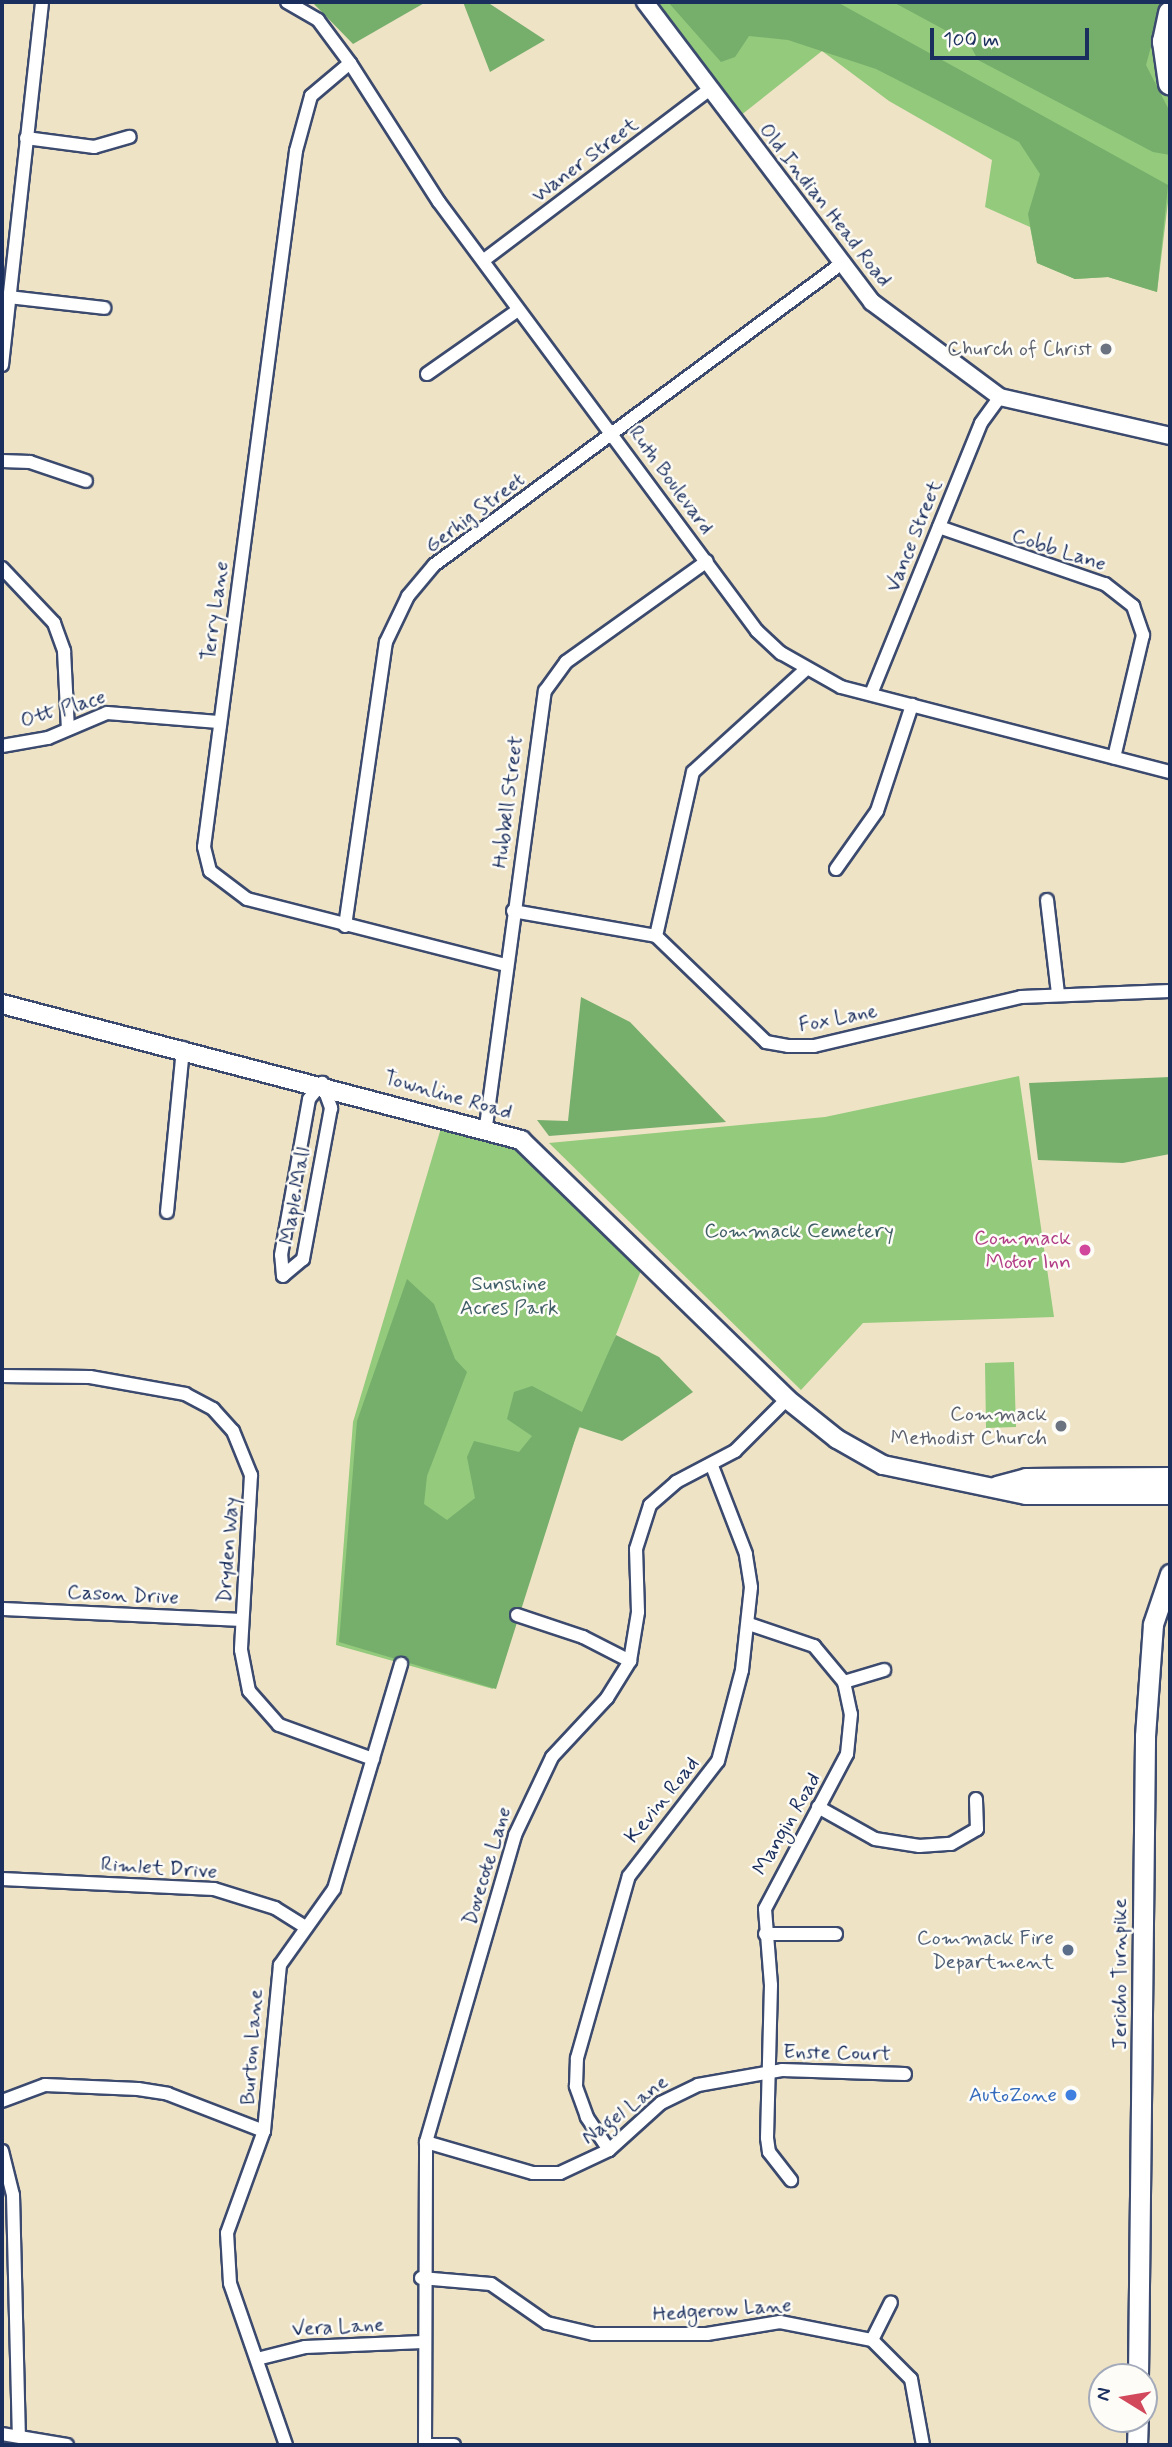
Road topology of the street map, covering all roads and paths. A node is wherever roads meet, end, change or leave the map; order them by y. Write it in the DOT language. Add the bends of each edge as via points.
graph roads {
  1 [pos="42,2"];
  2 [pos="287,2"];
  3 [pos="645,2"];
  4 [pos="1170,13"];
  5 [pos="350,63"];
  6 [pos="1170,83"];
  7 [pos="709,90"];
  8 [pos="130,136"];
  9 [pos="26,138"];
  10 [pos="484,260"];
  11 [pos="841,264"];
  12 [pos="8,297"];
  13 [pos="104,308"];
  14 [pos="518,310"];
  15 [pos="2,365"];
  16 [pos="427,374"];
  17 [pos="1000,397"];
  18 [pos="614,435"];
  19 [pos="1170,436"];
  20 [pos="2,461"];
  21 [pos="86,481"];
  22 [pos="939,527"];
  23 [pos="707,561"];
  24 [pos="2,568"];
  25 [pos="804,671"];
  26 [pos="871,694"];
  27 [pos="912,705"];
  28 [pos="219,722"];
  29 [pos="68,729"];
  30 [pos="2,746"];
  31 [pos="1114,758"];
  32 [pos="1170,772"];
  33 [pos="836,869"];
  34 [pos="1047,900"];
  35 [pos="513,911"];
  36 [pos="345,926"];
  37 [pos="656,936"];
  38 [pos="506,965"];
  39 [pos="1170,991"];
  40 [pos="1058,993"];
  41 [pos="2,1004"];
  42 [pos="183,1048"];
  43 [pos="322,1083"];
  44 [pos="486,1126"];
  45 [pos="167,1212"];
  46 [pos="2,1376"];
  47 [pos="787,1399"];
  48 [pos="712,1466"];
  49 [pos="1170,1477"];
  50 [pos="996,1487"];
  51 [pos="1170,1495"];
  52 [pos="1170,1574"];
  53 [pos="2,1609"];
  54 [pos="517,1615"];
  55 [pos="243,1620"];
  56 [pos="749,1624"];
  57 [pos="630,1661"];
  58 [pos="401,1664"];
  59 [pos="884,1670"];
  60 [pos="844,1682"];
  61 [pos="373,1759"];
  62 [pos="976,1799"];
  63 [pos="818,1807"];
  64 [pos="2,1879"];
  65 [pos="304,1927"];
  66 [pos="765,1934"];
  67 [pos="836,1934"];
  68 [pos="768,2071"];
  69 [pos="905,2074"];
  70 [pos="2,2101"];
  71 [pos="264,2131"];
  72 [pos="426,2142"];
  73 [pos="609,2150"];
  74 [pos="2,2151"];
  75 [pos="791,2179"];
  76 [pos="421,2278"];
  77 [pos="891,2302"];
  78 [pos="872,2340"];
  79 [pos="423,2343"];
  80 [pos="257,2359"];
  81 [pos="1138,2363"];
  82 [pos="2,2434"];
  83 [pos="19,2435"];
  84 [pos="283,2444"];
  85 [pos="67,2445"];
  86 [pos="425,2445"];
  87 [pos="454,2445"];
  88 [pos="915,2445"];
  89 [pos="923,2445"];
  1 -- 9 [label="street"];
  2 -- 5 [label="street, Ruth Boulevard" via="318,20"];
  3 -- 7 [label="street, Old Indian Head Road"];
  4 -- 6 [label="highway" via="1164,41"];
  5 -- 10 [label="street, Ruth Boulevard"];
  5 -- 28 [label="street, Terry Lane" via="311,96 300,126"];
  7 -- 10 [label="street, Waner Street"];
  7 -- 11 [label="street, Old Indian Head Road"];
  8 -- 9 [label="street" via="94,147"];
  9 -- 12 [label="street"];
  10 -- 14 [label="street, Ruth Boulevard"];
  11 -- 17 [label="street, Old Indian Head Road" via="872,302"];
  11 -- 18 [label="street, Gerhig Street"];
  12 -- 13 [label="street"];
  12 -- 15 [label="street"];
  14 -- 16 [label="street"];
  14 -- 18 [label="street, Ruth Boulevard"];
  17 -- 19 [label="street, Old Indian Head Road"];
  17 -- 22 [label="street, Vance Street" via="981,423"];
  18 -- 23 [label="street, Ruth Boulevard"];
  18 -- 36 [label="street, Gerhig Street" via="435,565 408,596 386,642"];
  20 -- 21 [label="street" via="43,465"];
  22 -- 26 [label="street, Vance Street"];
  22 -- 31 [label="street, Cobb Lane" via="1048,570 1105,584 1133,606 1143,635"];
  23 -- 25 [label="street, Ruth Boulevard" via="757,631"];
  23 -- 35 [label="street, Hubbell Street" via="566,662 545,691"];
  24 -- 29 [label="street" via="54,623 64,650"];
  25 -- 26 [label="street, Ruth Boulevard"];
  25 -- 37 [label="street" via="693,772"];
  26 -- 27 [label="street, Ruth Boulevard"];
  27 -- 31 [label="street, Ruth Boulevard"];
  27 -- 33 [label="street" via="877,811"];
  28 -- 29 [label="street, Ott Place" via="107,712"];
  28 -- 36 [label="street, Terry Lane" via="204,847 210,871 247,900"];
  29 -- 30 [label="street, Ott Place"];
  31 -- 32 [label="street, Ruth Boulevard"];
  34 -- 40 [label="street"];
  35 -- 37 [label="street"];
  35 -- 38 [label="street, Hubbell Street"];
  36 -- 38 [label="street, Terry Lane"];
  37 -- 40 [label="street, Fox Lane" via="766,1042 788,1046"];
  38 -- 44 [label="street, Hubbell Street"];
  39 -- 40 [label="street, Fox Lane"];
  41 -- 42 [label="main road, Townline Road"];
  42 -- 43 [label="main road, Townline Road"];
  42 -- 45 [label="street"];
  43 -- 43 [label="street, Maple Mall" via="309,1099 281,1255 283,1276 303,1259 331,1108"];
  43 -- 44 [label="main road, Townline Road"];
  44 -- 47 [label="main road, Townline Road" via="521,1140 549,1161"];
  46 -- 55 [label="street, Dryden Way" via="90,1377 185,1394 213,1409 233,1431 251,1475"];
  47 -- 48 [label="street, Dovecote Lane"];
  47 -- 50 [label="main road, Townline Road" via="837,1439 883,1465 959,1485"];
  48 -- 56 [label="street, Kevin Road" via="746,1554"];
  48 -- 57 [label="street, Dovecote Lane" via="662,1493 640,1524"];
  49 -- 50 [label="main road" via="1037,1477"];
  50 -- 51 [label="main road" via="1026,1495"];
  52 -- 81 [label="main road, Jericho Turnpike" via="1153,1624 1145,1736"];
  53 -- 55 [label="street, Cason Drive"];
  54 -- 57 [label="street" via="571,1632"];
  55 -- 61 [label="street, Dryden Way" via="243,1673 258,1707 304,1737"];
  56 -- 60 [label="street" via="814,1646"];
  56 -- 73 [label="street, Kevin Road" via="722,1749 705,1782 644,1850 629,1876 577,2058 576,2086 587,2117"];
  57 -- 72 [label="street, Dovecote Lane" via="607,1698 552,1757 528,1798"];
  58 -- 61 [label="street, Burton Lane"];
  59 -- 60 [label="street"];
  60 -- 63 [label="street, Mangin Road" via="851,1735"];
  61 -- 65 [label="street, Burton Lane" via="334,1889"];
  62 -- 63 [label="street" via="977,1829 951,1844 919,1846 875,1839"];
  63 -- 66 [label="street, Mangin Road" via="775,1881"];
  64 -- 65 [label="street, Rimlet Drive" via="214,1889 275,1908"];
  65 -- 71 [label="street, Burton Lane" via="285,1955 275,1988"];
  66 -- 67 [label="street"];
  66 -- 68 [label="street, Mangin Road"];
  68 -- 69 [label="street, Enste Court"];
  68 -- 73 [label="street, Nagel Lane" via="680,2092"];
  68 -- 75 [label="street, Mangin Road" via="769,2152"];
  70 -- 71 [label="street" via="46,2085 138,2089 167,2094"];
  71 -- 80 [label="street, Burton Lane" via="235,2204 227,2257"];
  72 -- 73 [label="street, Nagel Lane" via="533,2173 560,2173"];
  72 -- 76 [label="street, Dovecote Lane"];
  74 -- 83 [label="street" via="13,2195"];
  76 -- 78 [label="street, Hedgerow Lane" via="491,2284 547,2323 593,2334 707,2334 780,2322"];
  76 -- 79 [label="street, Dovecote Lane"];
  77 -- 78 [label="street"];
  78 -- 89 [label="street" via="911,2379"];
  79 -- 80 [label="street, Vera Lane" via="305,2347"];
  79 -- 86 [label="street, Dovecote Lane"];
  80 -- 84 [label="street, Burton Lane"];
  82 -- 83 [label="street"];
  83 -- 85 [label="street"];
  86 -- 87 [label="street"];
  88 -- 89 [label="street"];
}
